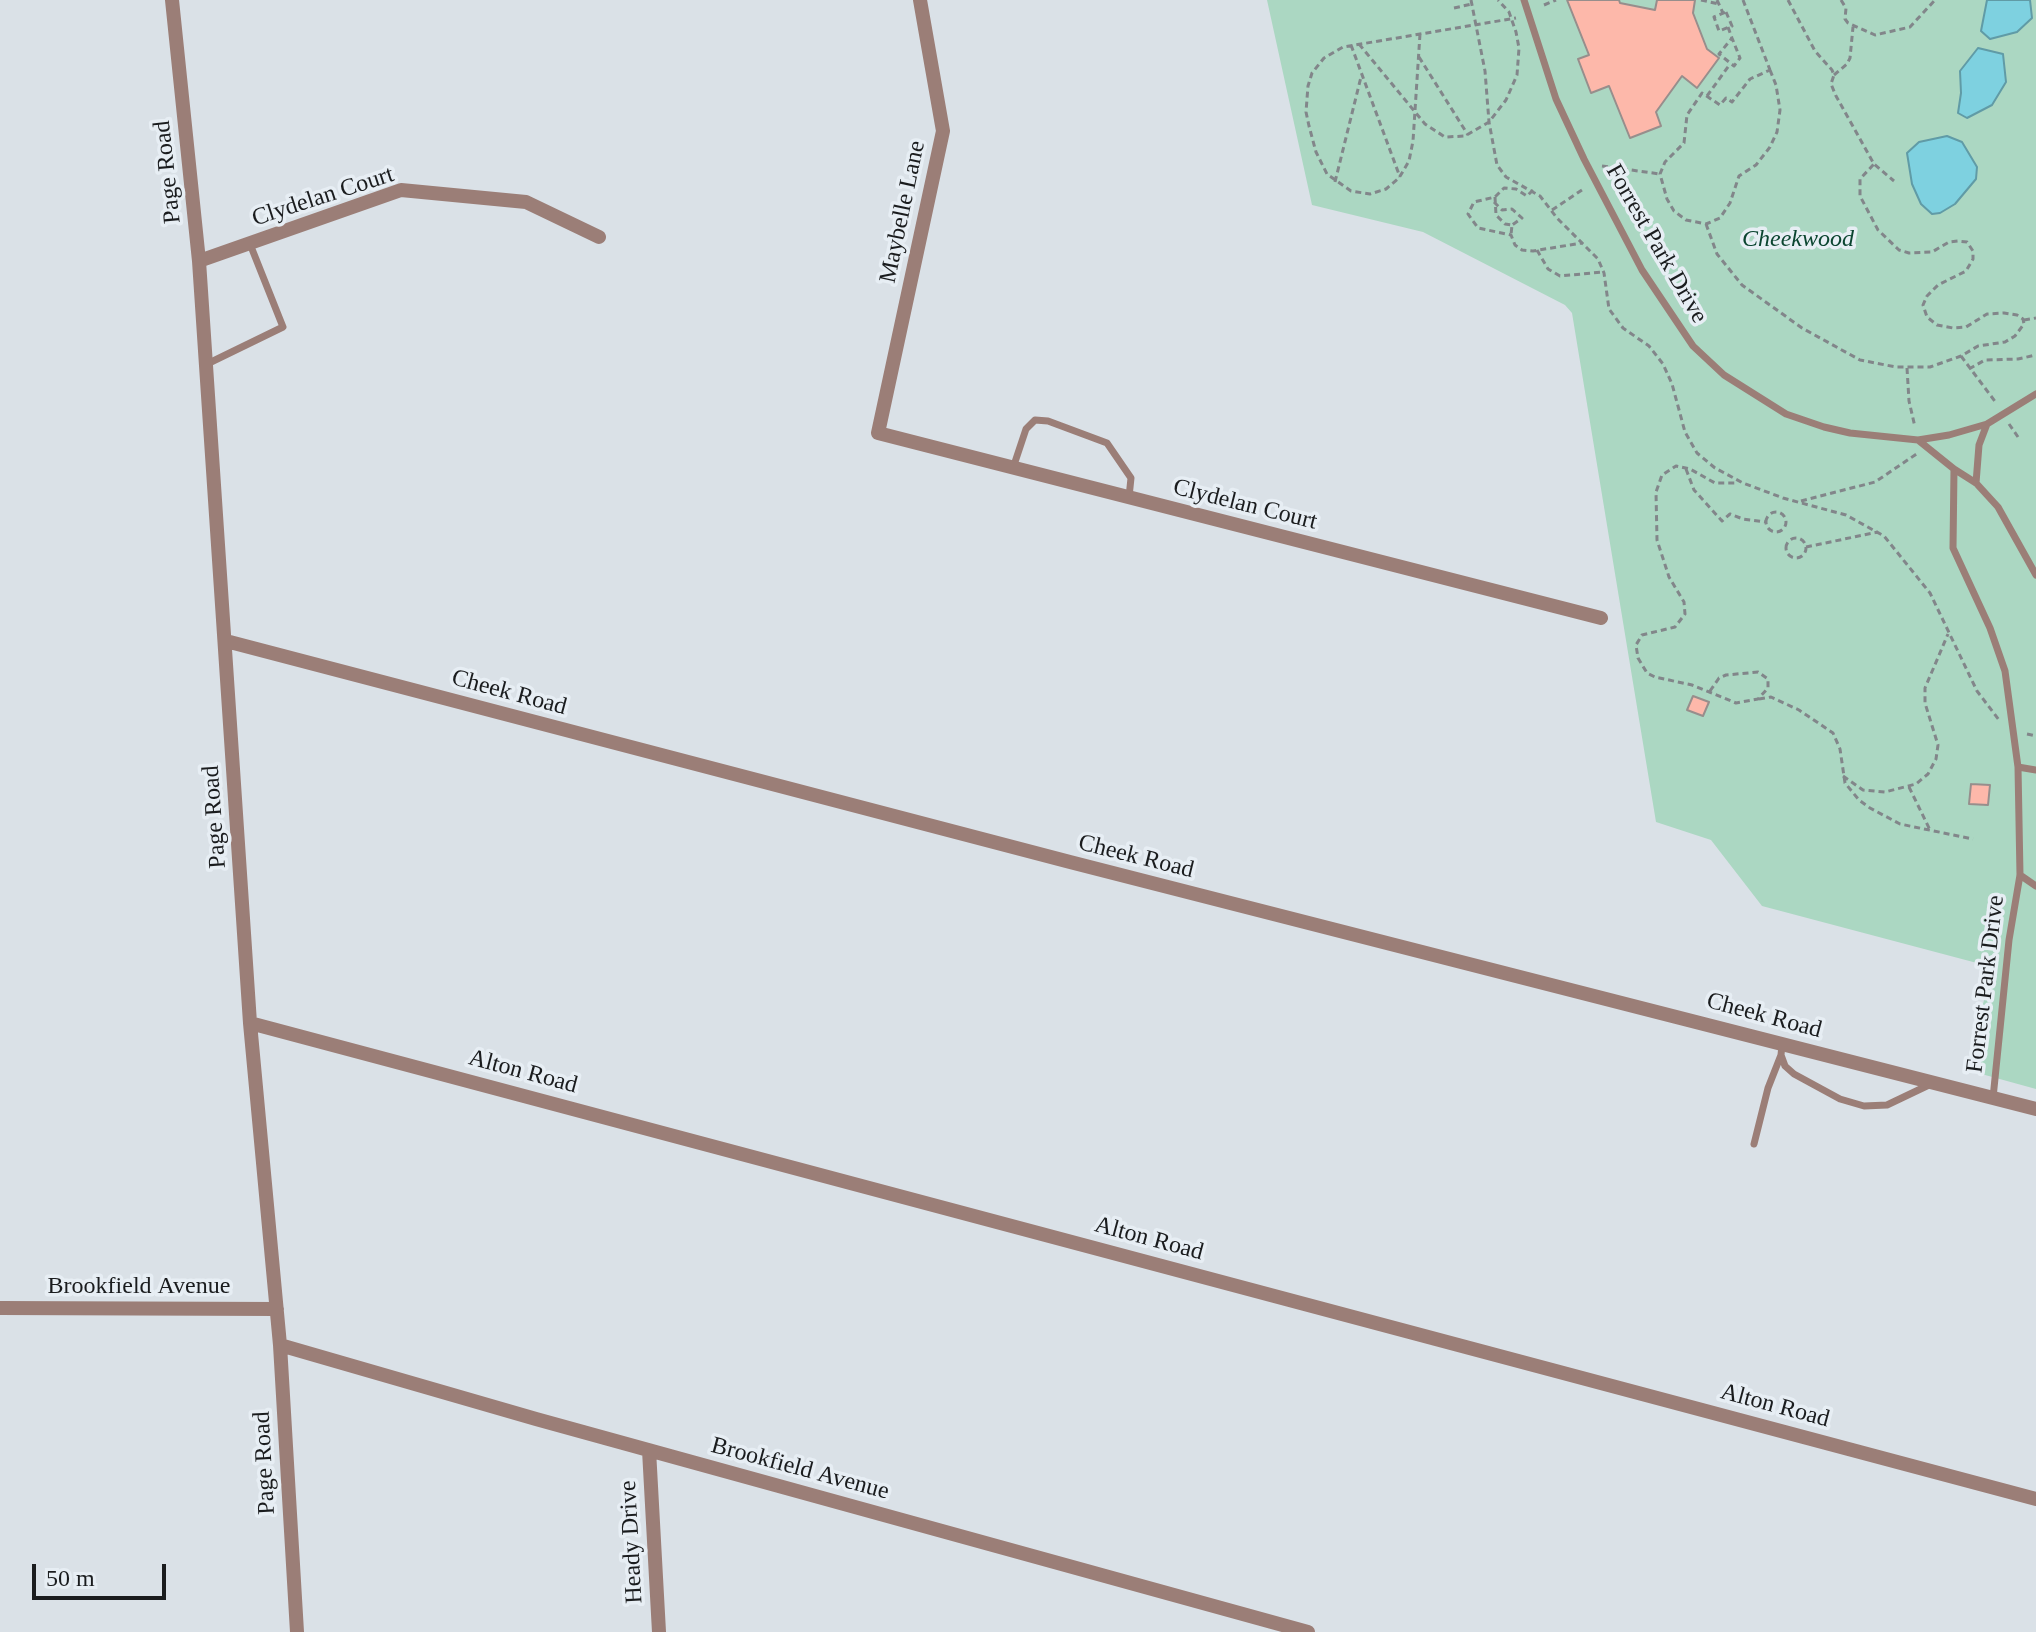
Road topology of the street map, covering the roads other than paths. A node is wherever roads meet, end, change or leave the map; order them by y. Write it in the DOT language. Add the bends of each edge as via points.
graph roads {
  1 [pos="172,0"];
  2 [pos="920,0"];
  3 [pos="1524,0"];
  4 [pos="599,237"];
  5 [pos="250,244"];
  6 [pos="199,261"];
  7 [pos="207,364"];
  8 [pos="2036,394"];
  9 [pos="1987,424"];
  10 [pos="878,433"];
  11 [pos="1918,440"];
  12 [pos="1013,468"];
  13 [pos="1954,469"];
  14 [pos="1976,483"];
  15 [pos="1129,497"];
  16 [pos="2036,575"];
  17 [pos="1601,618"];
  18 [pos="226,641"];
  19 [pos="2018,767"];
  20 [pos="2036,770"];
  21 [pos="2020,875"];
  22 [pos="2036,886"];
  23 [pos="250,1023"];
  24 [pos="1781,1049"];
  25 [pos="1933,1083"];
  26 [pos="1993,1098"];
  27 [pos="2036,1109"];
  28 [pos="1754,1144"];
  29 [pos="0,1308"];
  30 [pos="277,1309"];
  31 [pos="280,1345"];
  32 [pos="649,1450"];
  33 [pos="2036,1499"];
  34 [pos="297,1632"];
  35 [pos="659,1632"];
  36 [pos="1308,1632"];
  1 -- 6 [label="street, Page Road"];
  2 -- 10 [label="street, Maybelle Lane" via="943,131"];
  3 -- 11 [label="lane, Forrest Park Drive" via="1556,99 1596,183 1661,301 1693,346 1724,375 1802,421 1850,433"];
  4 -- 5 [label="street, Clydelan Court" via="526,202 401,190"];
  5 -- 6 [label="street, Clydelan Court"];
  5 -- 7 [label="lane" via="283,327"];
  6 -- 7 [label="street, Page Road"];
  7 -- 18 [label="street, Page Road"];
  8 -- 9 [label="lane, Forrest Park Drive"];
  9 -- 11 [label="lane, Forrest Park Drive"];
  9 -- 14 [label="lane" via="1979,445"];
  10 -- 12 [label="street, Clydelan Court"];
  11 -- 13 [label="lane"];
  12 -- 15 [label="street, Clydelan Court"];
  12 -- 15 [label="lane" via="1026,429 1035,420 1048,421 1107,443 1131,478"];
  13 -- 14 [label="lane"];
  13 -- 19 [label="lane, Forrest Park Drive" via="1953,548 2002,663"];
  14 -- 16 [label="lane" via="1998,507"];
  15 -- 17 [label="street, Clydelan Court"];
  18 -- 23 [label="street, Page Road"];
  18 -- 24 [label="street, Cheek Road"];
  19 -- 20 [label="lane"];
  19 -- 21 [label="lane, Forrest Park Drive"];
  21 -- 22 [label="lane, Forrest Park Drive"];
  21 -- 26 [label="lane, Forrest Park Drive"];
  23 -- 30 [label="street, Page Road"];
  23 -- 33 [label="street, Alton Road"];
  24 -- 25 [label="street, Cheek Road"];
  24 -- 25 [label="lane" via="1785,1066 1794,1074 1864,1106 1887,1105"];
  24 -- 28 [label="lane"];
  25 -- 26 [label="street, Cheek Road"];
  26 -- 27 [label="street, Cheek Road"];
  29 -- 30 [label="street, Brookfield Avenue"];
  30 -- 31 [label="street, Page Road"];
  31 -- 32 [label="street, Brookfield Avenue"];
  31 -- 34 [label="street, Page Road"];
  32 -- 35 [label="street, Heady Drive"];
  32 -- 36 [label="street, Brookfield Avenue"];
}
